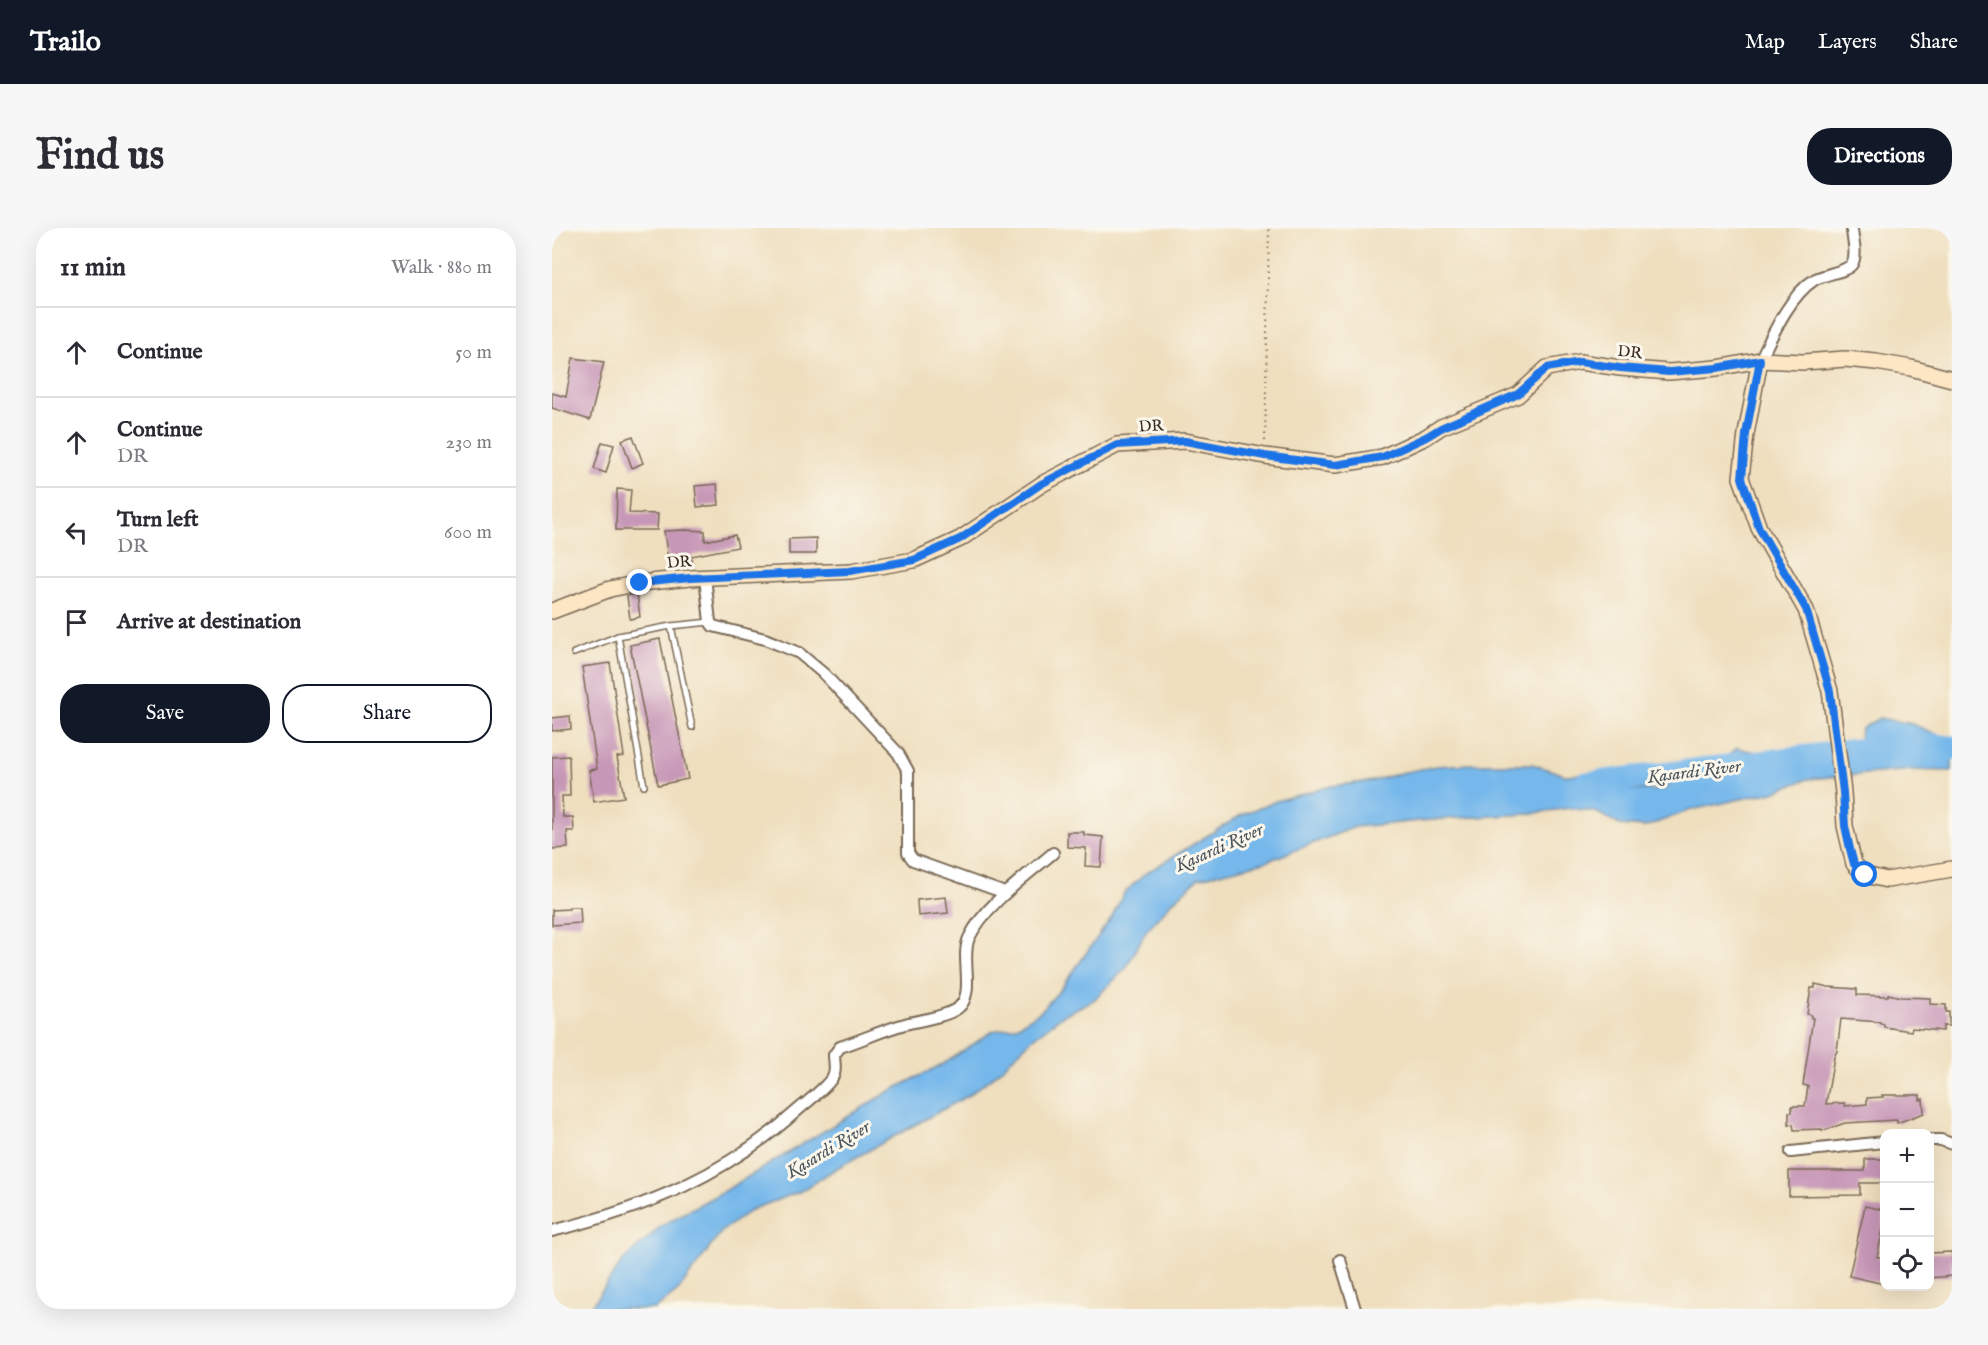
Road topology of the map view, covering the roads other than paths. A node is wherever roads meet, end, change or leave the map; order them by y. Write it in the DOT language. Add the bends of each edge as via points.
graph roads {
  1 [pos="1852,228"];
  2 [pos="1760,360"];
  3 [pos="1952,379"];
  4 [pos="705,577"];
  5 [pos="552,611"];
  6 [pos="710,622"];
  7 [pos="671,626"];
  8 [pos="618,636"];
  9 [pos="574,653"];
  10 [pos="692,727"];
  11 [pos="644,786"];
  12 [pos="1053,854"];
  13 [pos="1952,869"];
  14 [pos="1005,893"];
  15 [pos="1934,1140"];
  16 [pos="1880,1142"];
  17 [pos="1952,1144"];
  18 [pos="1791,1152"];
  19 [pos="552,1231"];
  20 [pos="1340,1260"];
  21 [pos="1355,1309"];
  1 -- 2 [label="street" via="1853,263 1812,281 1791,304"];
  2 -- 3 [label="main road, DR" via="1876,362"];
  2 -- 4 [label="main road, DR" via="1669,372 1580,362 1547,368 1518,394 1383,457 1335,465 1185,441 1117,445 1041,484 960,539 914,560 850,571"];
  2 -- 13 [label="main road" via="1742,478 1759,528 1806,609 1830,691 1845,826 1854,864 1865,875 1887,880"];
  4 -- 5 [label="main road, DR" via="610,589"];
  4 -- 6 [label="street"];
  6 -- 7 [label="lane"];
  6 -- 14 [label="street" via="717,628 781,644 824,674 898,753 908,771 910,857"];
  7 -- 8 [label="lane"];
  7 -- 10 [label="lane"];
  8 -- 9 [label="lane"];
  8 -- 11 [label="lane"];
  12 -- 14 [label="street"];
  14 -- 19 [label="street" via="968,940 967,981 960,1007 840,1047 834,1055 835,1069 830,1081 732,1162 672,1193"];
  15 -- 17 [label="street"];
  16 -- 18 [label="street"];
  20 -- 21 [label="street"];
}
